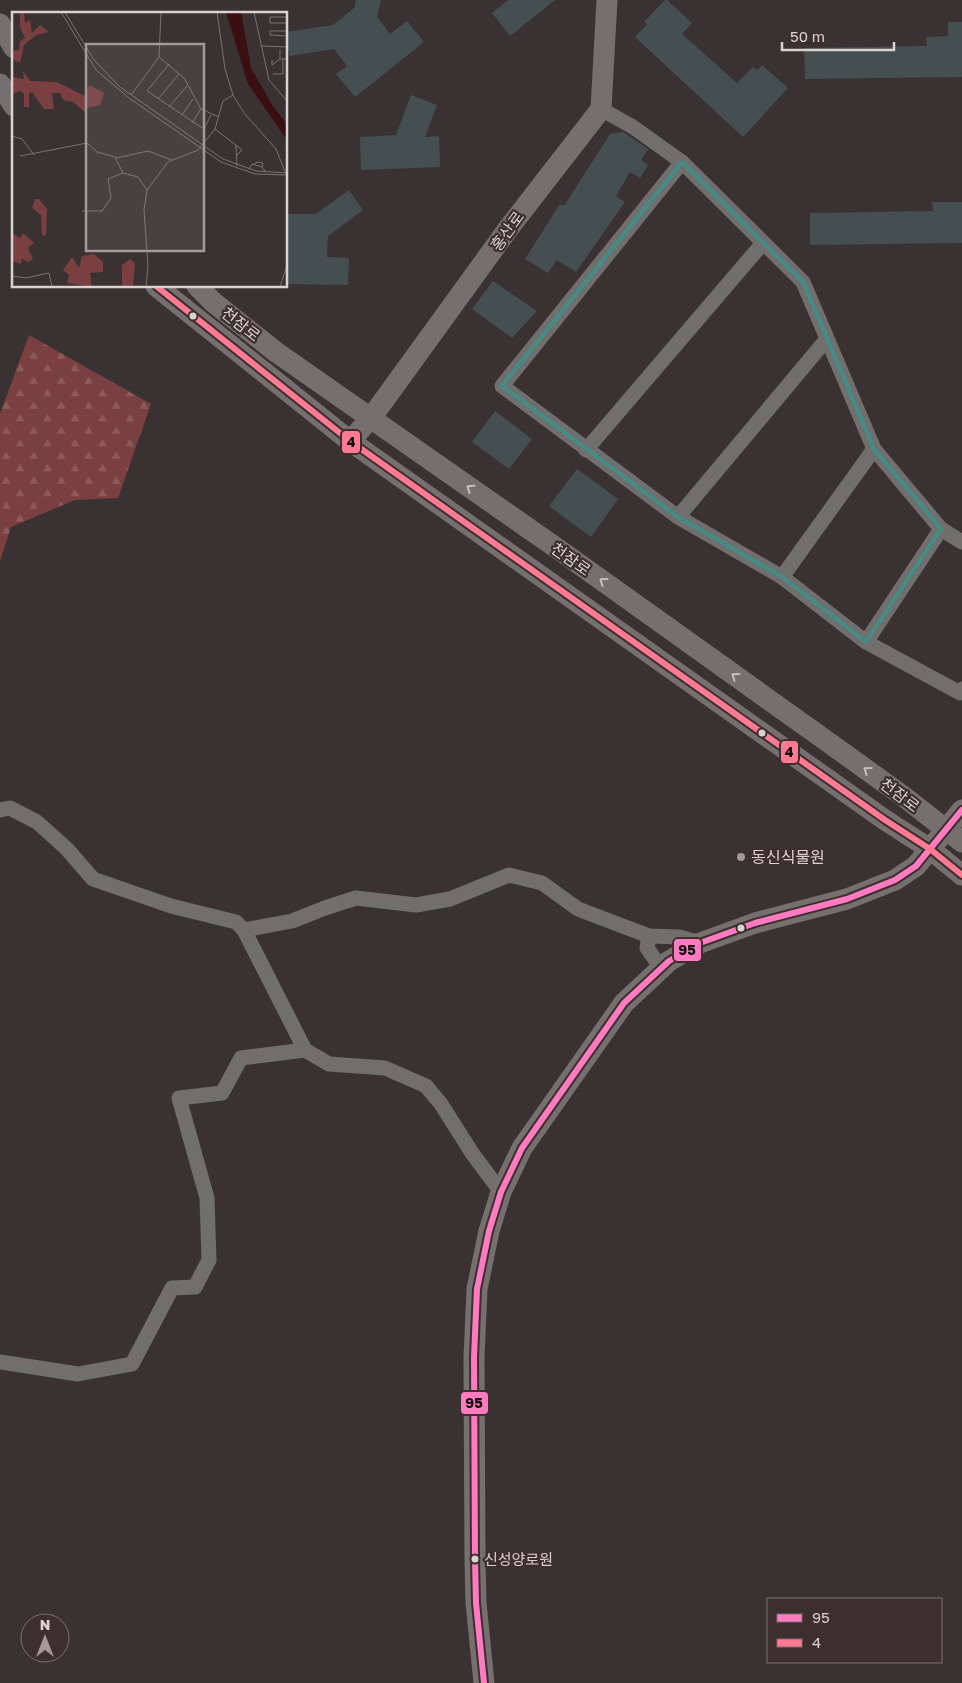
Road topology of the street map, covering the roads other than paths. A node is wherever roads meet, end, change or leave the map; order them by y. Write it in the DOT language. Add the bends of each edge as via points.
graph roads {
  1 [pos="607,0"];
  2 [pos="0,24"];
  3 [pos="12,45"];
  4 [pos="0,84"];
  5 [pos="12,103"];
  6 [pos="601,108"];
  7 [pos="682,162"];
  8 [pos="763,243"];
  9 [pos="159,288"];
  10 [pos="199,288"];
  11 [pos="826,340"];
  12 [pos="371,418"];
  13 [pos="350,441"];
  14 [pos="874,449"];
  15 [pos="586,450"];
  16 [pos="678,517"];
  17 [pos="941,529"];
  18 [pos="962,542"];
  19 [pos="782,577"];
  20 [pos="866,642"];
  21 [pos="962,689"];
  22 [pos="0,810"];
  23 [pos="962,810"];
  24 [pos="954,836"];
  25 [pos="930,849"];
  26 [pos="962,875"];
  27 [pos="244,930"];
  28 [pos="649,936"];
  29 [pos="700,943"];
  30 [pos="661,968"];
  31 [pos="305,1050"];
  32 [pos="501,1192"];
  33 [pos="0,1362"];
  34 [pos="484,1683"];
  1 -- 6 [label="street"];
  2 -- 3 [label="street"];
  4 -- 5 [label="street"];
  6 -- 7 [label="street"];
  6 -- 12 [label="street, 홍산로" via="508,229"];
  7 -- 8 [label="street"];
  7 -- 15 [label="street" via="502,386"];
  8 -- 11 [label="street" via="803,282"];
  8 -- 15 [label="street"];
  9 -- 13 [label="street, 천잠로"];
  10 -- 12 [label="street, 천잠로" via="276,352"];
  11 -- 14 [label="street"];
  11 -- 16 [label="street"];
  12 -- 13 [label="street, 홍산로"];
  24 -- 12 [label="street, 천잠로, one-way" via="835,747"];
  13 -- 25 [label="street, 천잠로"];
  14 -- 17 [label="street"];
  14 -- 19 [label="street"];
  15 -- 16 [label="street"];
  16 -- 19 [label="street"];
  17 -- 18 [label="street"];
  17 -- 20 [label="street"];
  19 -- 20 [label="street"];
  20 -- 21 [label="street" via="960,693"];
  22 -- 27 [label="street" via="10,808 37,822 93,878 171,906 236,922"];
  23 -- 24 [label="street"];
  24 -- 25 [label="street"];
  25 -- 26 [label="street, 천잠로"];
  25 -- 29 [label="street" via="916,866 895,880 847,899"];
  27 -- 28 [label="street" via="292,922 356,898 416,905 450,899 509,875 542,884 578,909"];
  27 -- 31 [label="street"];
  28 -- 29 [label="street" via="679,937"];
  28 -- 30 [label="street" via="647,948"];
  29 -- 30 [label="street"];
  30 -- 32 [label="street" via="624,1004 522,1148"];
  31 -- 32 [label="street" via="329,1064 385,1068 426,1086"];
  31 -- 33 [label="street" via="241,1058 222,1093 178,1098 207,1198 209,1260 194,1287 172,1288 132,1364 78,1374"];
  32 -- 34 [label="street" via="488,1231 477,1289 474,1357 476,1603"];
}
